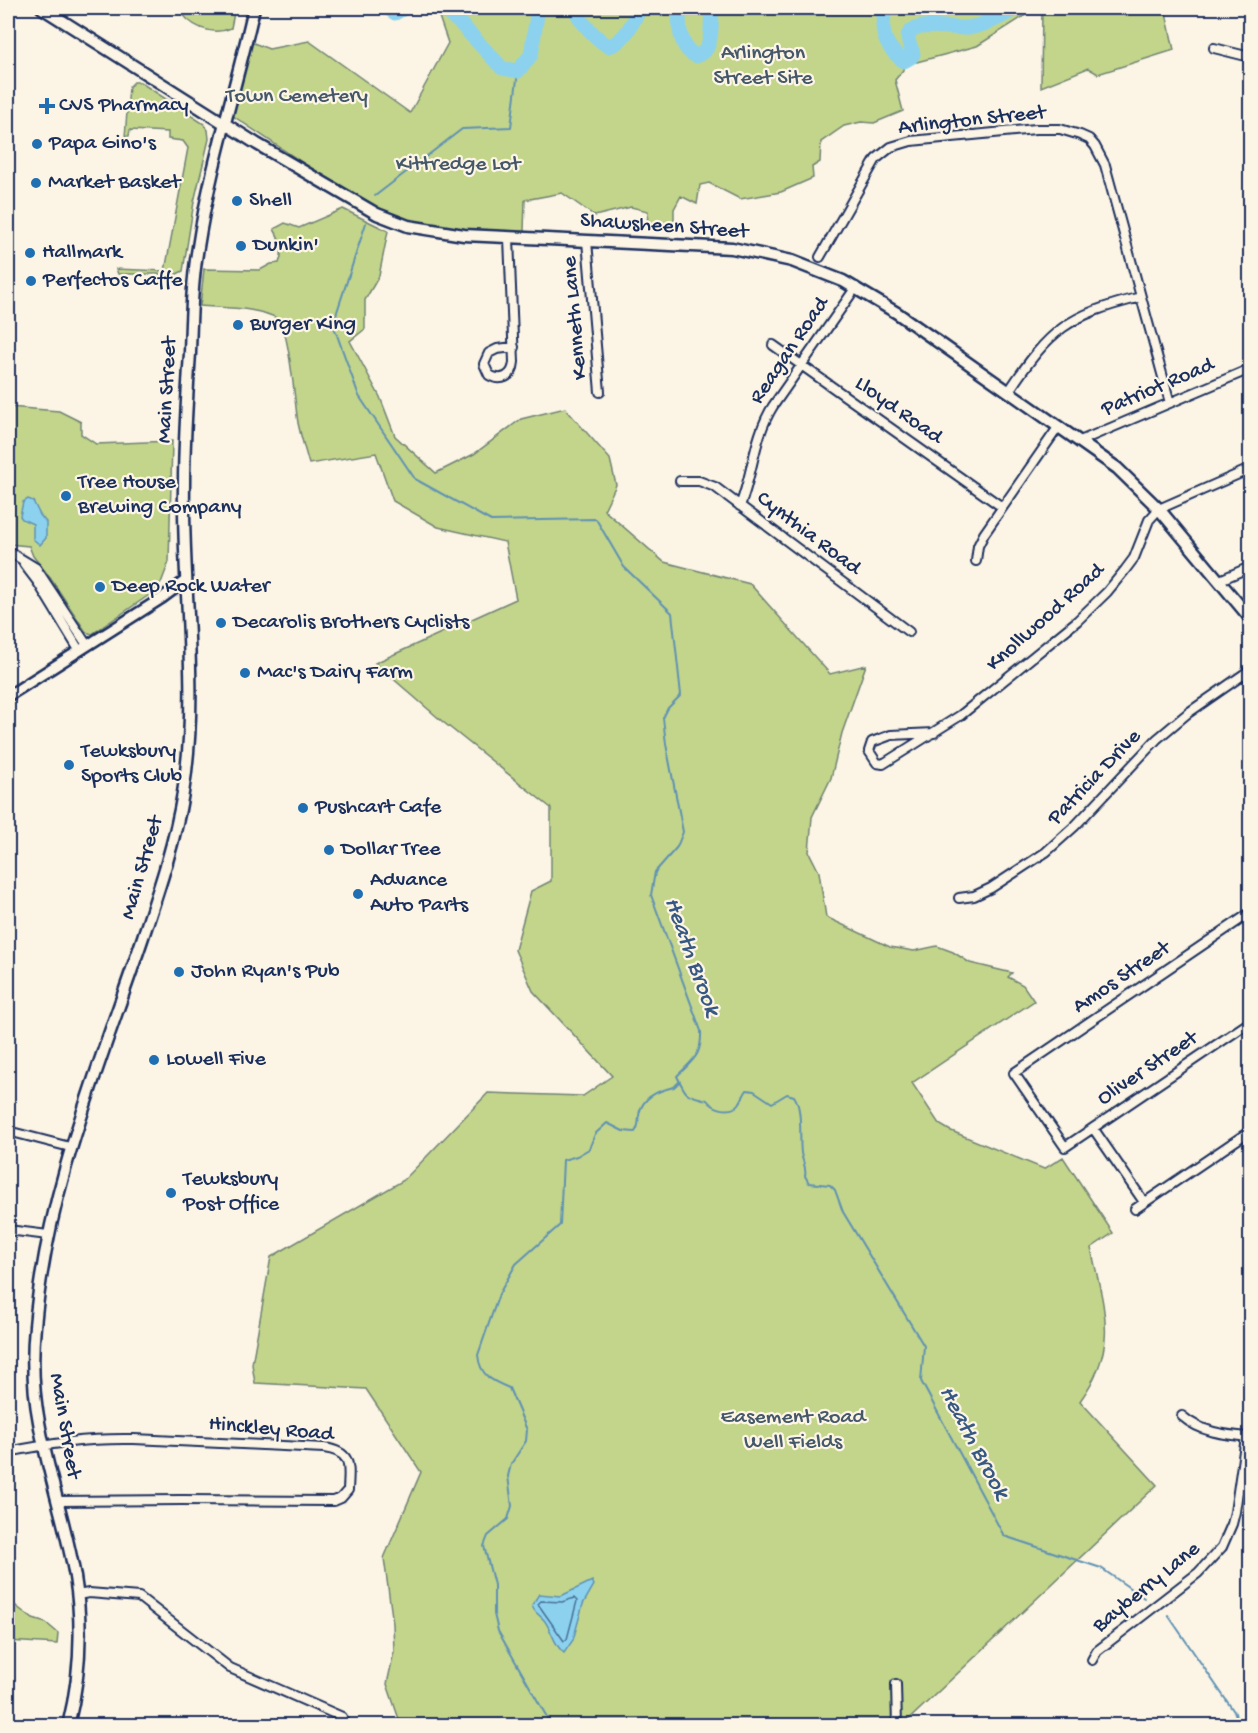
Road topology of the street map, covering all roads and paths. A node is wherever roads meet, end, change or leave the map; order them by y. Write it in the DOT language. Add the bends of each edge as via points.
graph roads {
  1 [pos="42,8"];
  2 [pos="254,8"];
  3 [pos="1214,48"];
  4 [pos="1251,57"];
  5 [pos="226,124"];
  6 [pos="509,238"];
  7 [pos="587,241"];
  8 [pos="820,257"];
  9 [pos="856,287"];
  10 [pos="1141,297"];
  11 [pos="773,345"];
  12 [pos="514,347"];
  13 [pos="802,365"];
  14 [pos="1251,369"];
  15 [pos="1009,391"];
  16 [pos="600,392"];
  17 [pos="1170,403"];
  18 [pos="1059,426"];
  19 [pos="1080,441"];
  20 [pos="1251,469"];
  21 [pos="680,481"];
  22 [pos="740,506"];
  23 [pos="1002,507"];
  24 [pos="1159,508"];
  25 [pos="8,551"];
  26 [pos="976,561"];
  27 [pos="1251,567"];
  28 [pos="1220,580"];
  29 [pos="186,581"];
  30 [pos="1251,618"];
  31 [pos="909,632"];
  32 [pos="83,647"];
  33 [pos="1251,669"];
  34 [pos="8,696"];
  35 [pos="934,733"];
  36 [pos="959,898"];
  37 [pos="1251,913"];
  38 [pos="1251,1022"];
  39 [pos="1093,1128"];
  40 [pos="8,1131"];
  41 [pos="1251,1131"];
  42 [pos="70,1147"];
  43 [pos="1065,1147"];
  44 [pos="1144,1202"];
  45 [pos="1135,1209"];
  46 [pos="8,1230"];
  47 [pos="48,1235"];
  48 [pos="1182,1416"];
  49 [pos="1248,1437"];
  50 [pos="44,1444"];
  51 [pos="8,1452"];
  52 [pos="57,1502"];
  53 [pos="77,1595"];
  54 [pos="1092,1660"];
  55 [pos="896,1684"];
  56 [pos="68,1725"];
  57 [pos="345,1725"];
  58 [pos="897,1725"];
  1 -- 5 [label="main road, Shawsheen Street"];
  2 -- 5 [label="main road, Main Street"];
  3 -- 4 [label="street"];
  5 -- 6 [label="main road, Shawsheen Street" via="393,221 448,234"];
  5 -- 29 [label="main road, Main Street" via="204,214 193,282 184,486"];
  6 -- 7 [label="main road, Shawsheen Street"];
  6 -- 12 [label="street"];
  7 -- 9 [label="main road, Shawsheen Street" via="732,248 805,265"];
  7 -- 16 [label="street, Kenneth Lane"];
  8 -- 10 [label="street, Arlington Street" via="870,166 891,147 911,141 1060,129 1089,139 1101,155"];
  9 -- 13 [label="street, Reagan Road"];
  9 -- 15 [label="main road, Shawsheen Street"];
  10 -- 15 [label="street" via="1099,308 1063,326 1042,345"];
  10 -- 17 [label="street, Arlington Street"];
  11 -- 13 [label="street, Lloyd Road"];
  12 -- 12 [label="street" via="511,374 500,379 489,375 484,364 489,353"];
  13 -- 22 [label="street, Reagan Road" via="763,423"];
  13 -- 23 [label="street, Lloyd Road"];
  14 -- 17 [label="street, Patriot Road"];
  15 -- 18 [label="main road, Shawsheen Street"];
  17 -- 19 [label="street, Patriot Road"];
  18 -- 19 [label="main road, Shawsheen Street"];
  18 -- 23 [label="street"];
  19 -- 24 [label="main road, Shawsheen Street"];
  20 -- 24 [label="street"];
  21 -- 22 [label="street, Cynthia Road" via="707,483"];
  22 -- 31 [label="street, Cynthia Road"];
  23 -- 26 [label="street" via="980,540"];
  24 -- 28 [label="main road, Shawsheen Street"];
  24 -- 35 [label="street, Knollwood Road" via="1149,520 1134,558 1097,602 1056,639"];
  25 -- 32 [label="street" via="21,560"];
  27 -- 28 [label="street"];
  28 -- 30 [label="main road, Shawsheen Street"];
  29 -- 32 [label="street"];
  29 -- 42 [label="main road, Main Street" via="190,725 178,819 155,901"];
  32 -- 34 [label="street"];
  33 -- 36 [label="street, Patricia Drive" via="1157,739 1046,852 992,888"];
  35 -- 35 [label="street, Knollwood Road" via="884,737 871,744 870,755 883,764"];
  37 -- 43 [label="street, Amos Street" via="1014,1073"];
  38 -- 39 [label="street, Oliver Street"];
  39 -- 43 [label="street, Oliver Street"];
  39 -- 44 [label="street"];
  40 -- 42 [label="street"];
  41 -- 44 [label="street"];
  42 -- 47 [label="main road, Main Street"];
  44 -- 45 [label="street"];
  46 -- 47 [label="street"];
  47 -- 50 [label="main road, Main Street" via="34,1347 37,1412"];
  48 -- 49 [label="street" via="1204,1429"];
  49 -- 54 [label="street, Bayberry Lane" via="1235,1512 1222,1547 1198,1573 1098,1651"];
  50 -- 51 [label="street"];
  50 -- 52 [label="main road, Main Street"];
  50 -- 52 [label="street, Hinckley Road" via="112,1438 301,1446 335,1450 348,1462 348,1490 334,1501"];
  52 -- 53 [label="main road, Main Street"];
  53 -- 56 [label="main road, Main Street" via="78,1661"];
  53 -- 57 [label="street" via="139,1597 230,1668 342,1717"];
  55 -- 58 [label="street"];
}
